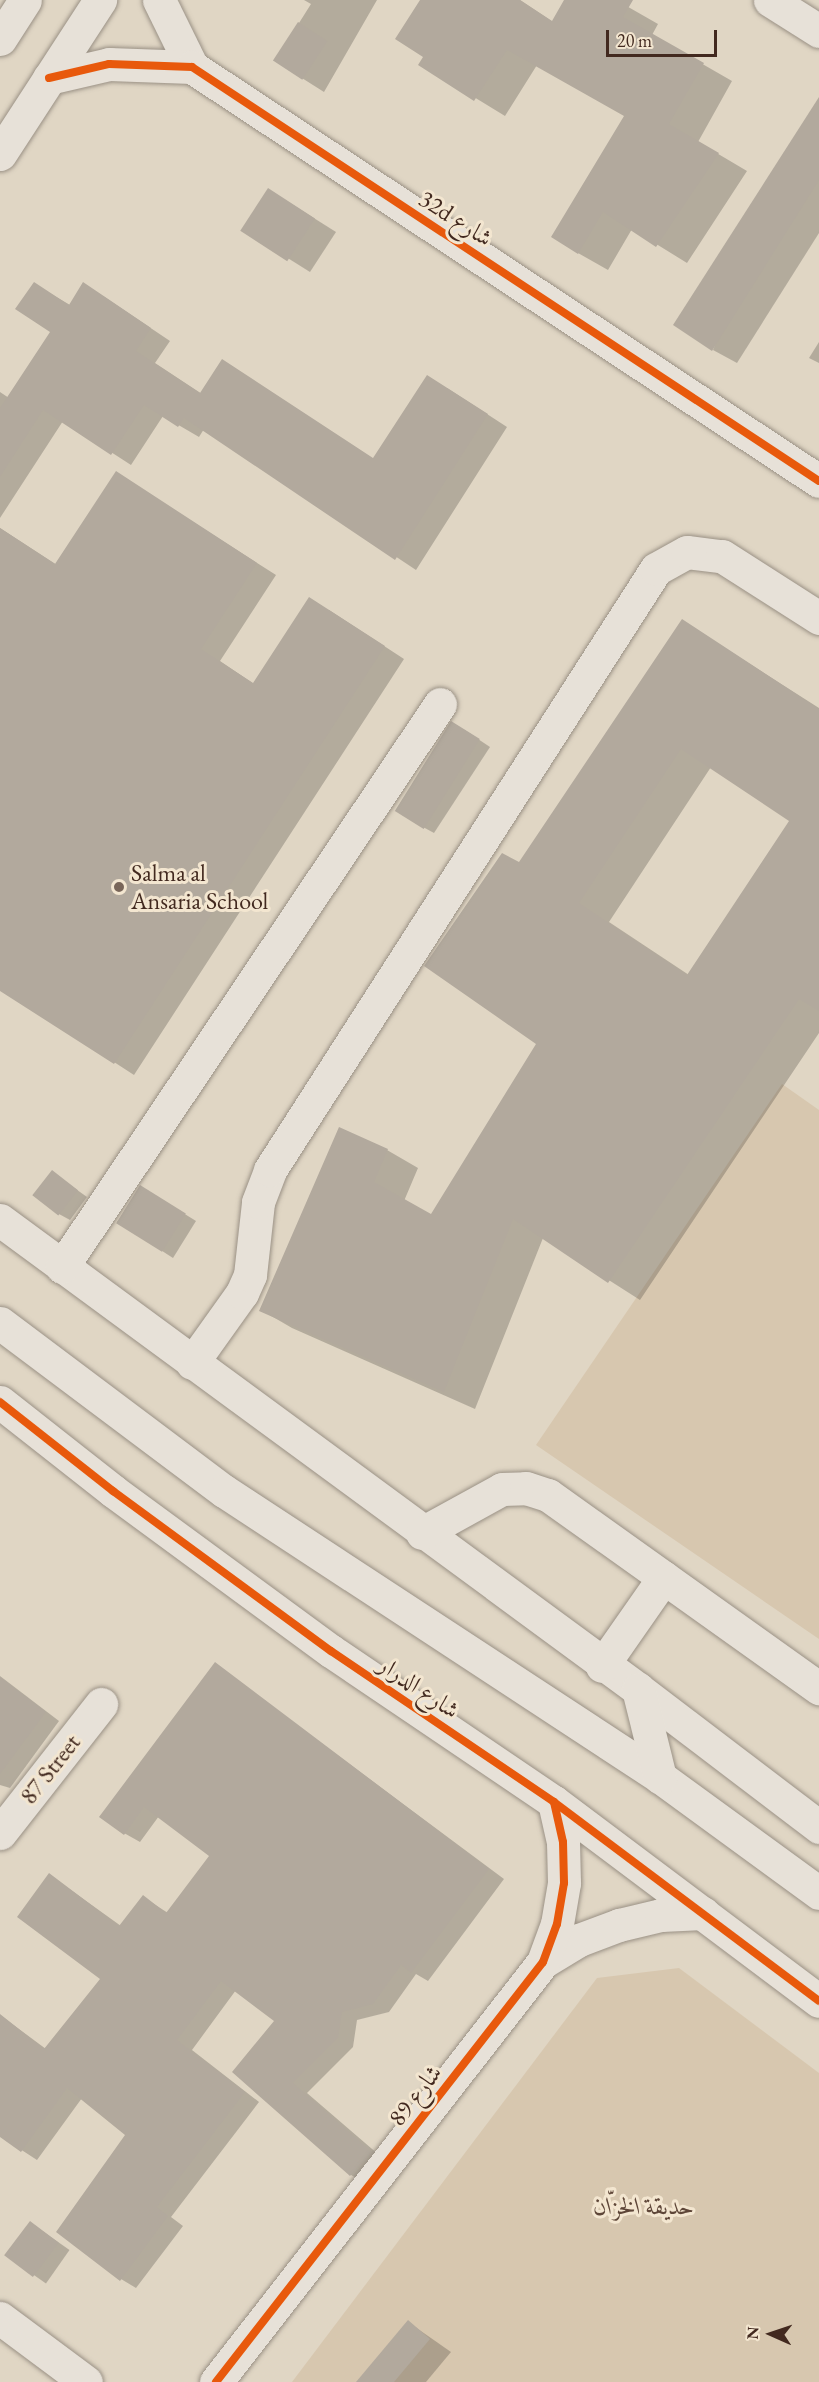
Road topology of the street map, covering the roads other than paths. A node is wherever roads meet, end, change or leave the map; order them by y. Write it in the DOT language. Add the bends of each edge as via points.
graph roads {
  1 [pos="25,0"];
  2 [pos="100,0"];
  3 [pos="159,0"];
  4 [pos="770,0"];
  5 [pos="819,32"];
  6 [pos="0,39"];
  7 [pos="192,67"];
  8 [pos="50,78"];
  9 [pos="0,154"];
  10 [pos="819,481"];
  11 [pos="819,618"];
  12 [pos="440,704"];
  13 [pos="0,1220"];
  14 [pos="62,1267"];
  15 [pos="0,1323"];
  16 [pos="192,1363"];
  17 [pos="0,1402"];
  18 [pos="422,1533"];
  19 [pos="664,1577"];
  20 [pos="602,1666"];
  21 [pos="819,1688"];
  22 [pos="638,1689"];
  23 [pos="101,1704"];
  24 [pos="660,1778"];
  25 [pos="554,1802"];
  26 [pos="819,1827"];
  27 [pos="0,1833"];
  28 [pos="819,1893"];
  29 [pos="703,1913"];
  30 [pos="543,1962"];
  31 [pos="819,2001"];
  32 [pos="0,2318"];
  33 [pos="86,2382"];
  34 [pos="216,2382"];
  1 -- 6 [label="street"];
  2 -- 8 [label="street"];
  3 -- 7 [label="street"];
  4 -- 5 [label="street"];
  7 -- 8 [label="street" via="109,63"];
  7 -- 10 [label="street, 32d شارع"];
  8 -- 9 [label="street"];
  11 -- 16 [label="street" via="722,556 687,552 656,569 270,1170 258,1202 250,1275 242,1293"];
  12 -- 14 [label="street"];
  13 -- 14 [label="street"];
  14 -- 16 [label="street"];
  15 -- 24 [label="street" via="224,1491"];
  16 -- 18 [label="street"];
  17 -- 25 [label="street, شارع الدرار" via="113,1491 331,1651"];
  18 -- 19 [label="street" via="482,1497 502,1489 526,1488 548,1495"];
  18 -- 20 [label="street"];
  19 -- 20 [label="street"];
  19 -- 21 [label="street"];
  20 -- 22 [label="street"];
  22 -- 24 [label="street"];
  22 -- 26 [label="street"];
  23 -- 27 [label="street, 87 Street"];
  24 -- 28 [label="street"];
  25 -- 29 [label="street, شارع الدرار"];
  25 -- 30 [label="street, شارع 89" via="563,1842 564,1883 557,1924"];
  29 -- 30 [label="street, شارع 89" via="661,1915 619,1925 579,1940"];
  29 -- 31 [label="street, شارع الدرار"];
  30 -- 34 [label="street, شارع 89"];
  32 -- 33 [label="street"];
}
